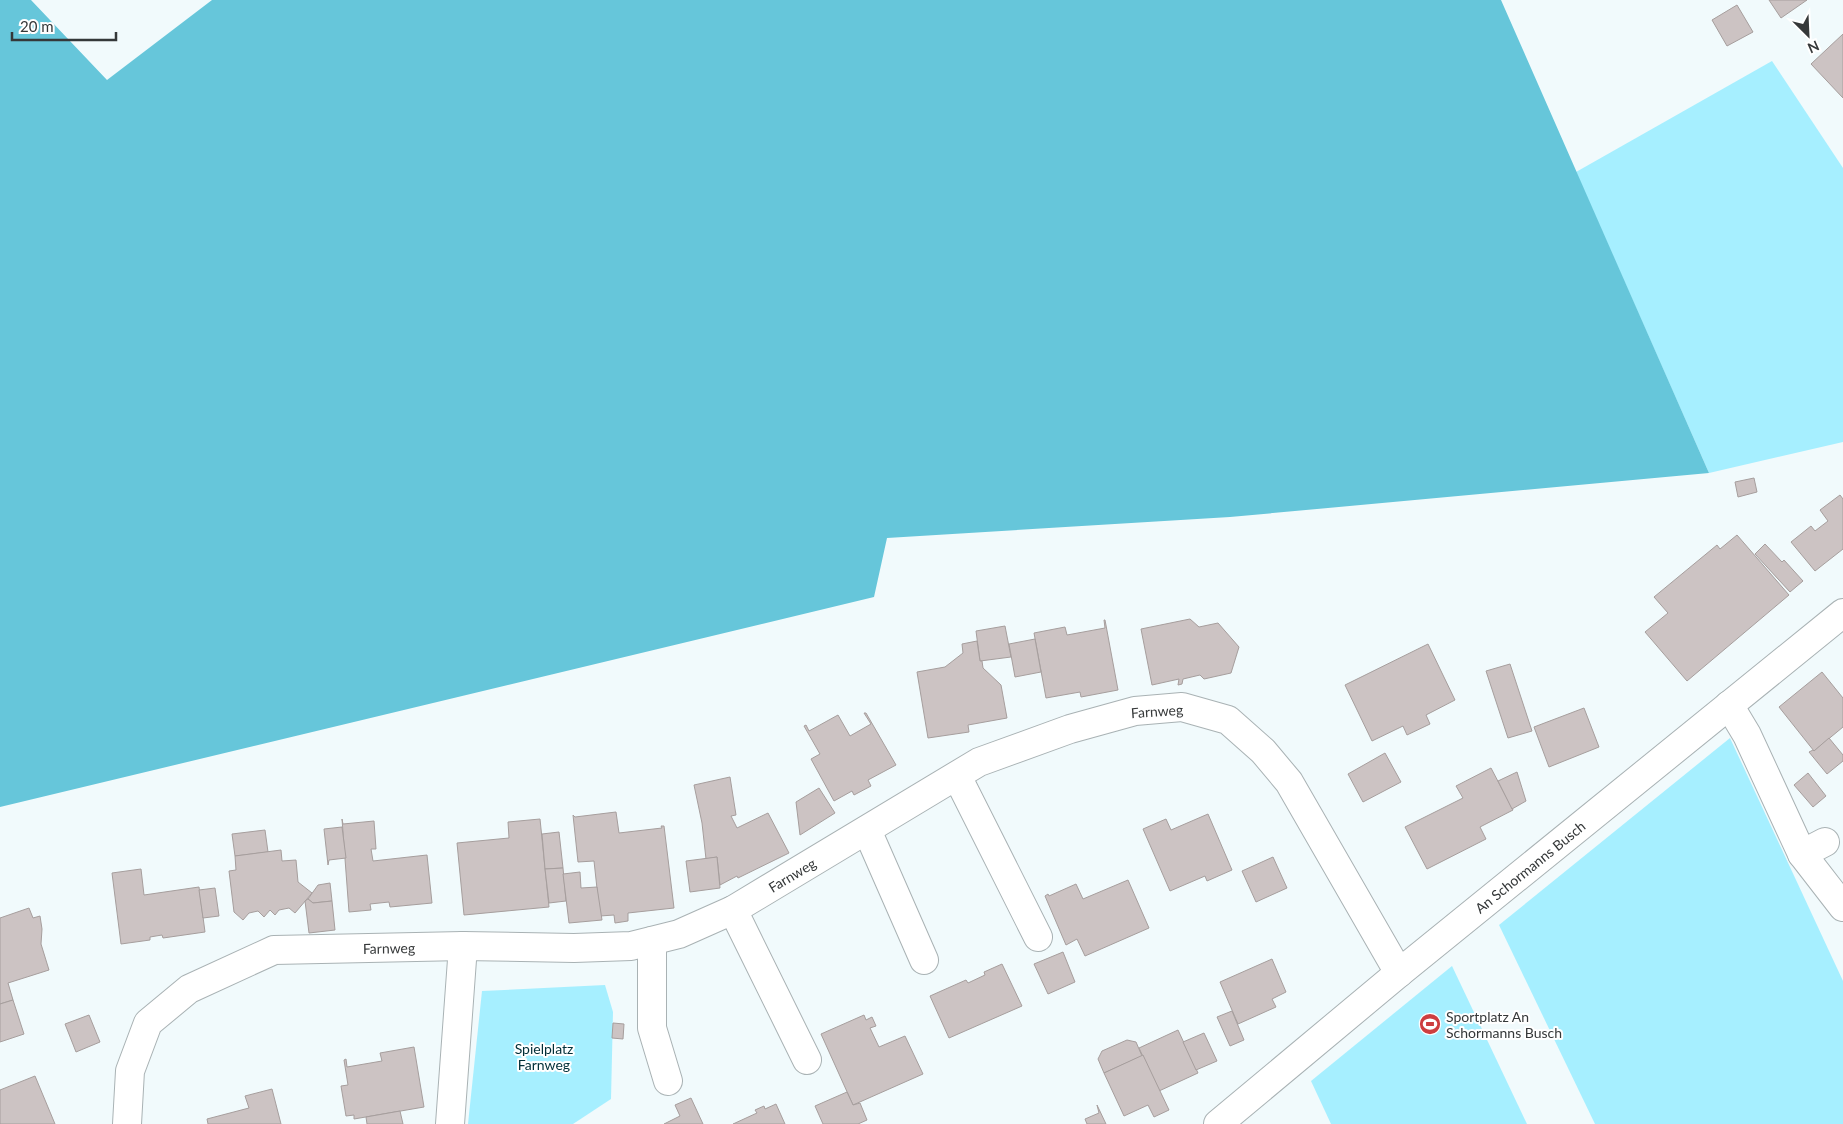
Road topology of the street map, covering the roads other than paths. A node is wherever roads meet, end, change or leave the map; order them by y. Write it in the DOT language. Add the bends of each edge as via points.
graph roads {
  1 [pos="1843,613"];
  2 [pos="1729,705"];
  3 [pos="957,776"];
  4 [pos="867,830"];
  5 [pos="1841,899"];
  6 [pos="733,910"];
  7 [pos="1038,937"];
  8 [pos="652,941"];
  9 [pos="463,946"];
  10 [pos="924,960"];
  11 [pos="1399,973"];
  12 [pos="807,1060"];
  13 [pos="668,1081"];
  14 [pos="127,1124"];
  15 [pos="450,1124"];
  16 [pos="1218,1124"];
  1 -- 2 [label="street, An Schormanns Busch"];
  2 -- 5 [label="street"];
  2 -- 11 [label="street, An Schormanns Busch"];
  3 -- 4 [label="street, Farnweg"];
  3 -- 7 [label="street"];
  3 -- 11 [label="street, Farnweg" via="979,762 1070,729 1135,711 1182,706 1228,720 1263,751 1289,782"];
  4 -- 6 [label="street, Farnweg"];
  4 -- 10 [label="street"];
  6 -- 8 [label="street, Farnweg" via="679,934"];
  6 -- 12 [label="street"];
  8 -- 9 [label="street, Farnweg" via="631,946 574,948"];
  8 -- 13 [label="street" via="652,1028"];
  9 -- 14 [label="street, Farnweg" via="274,950 190,989 148,1023 130,1071"];
  9 -- 15 [label="street"];
  11 -- 16 [label="street, An Schormanns Busch"];
}
